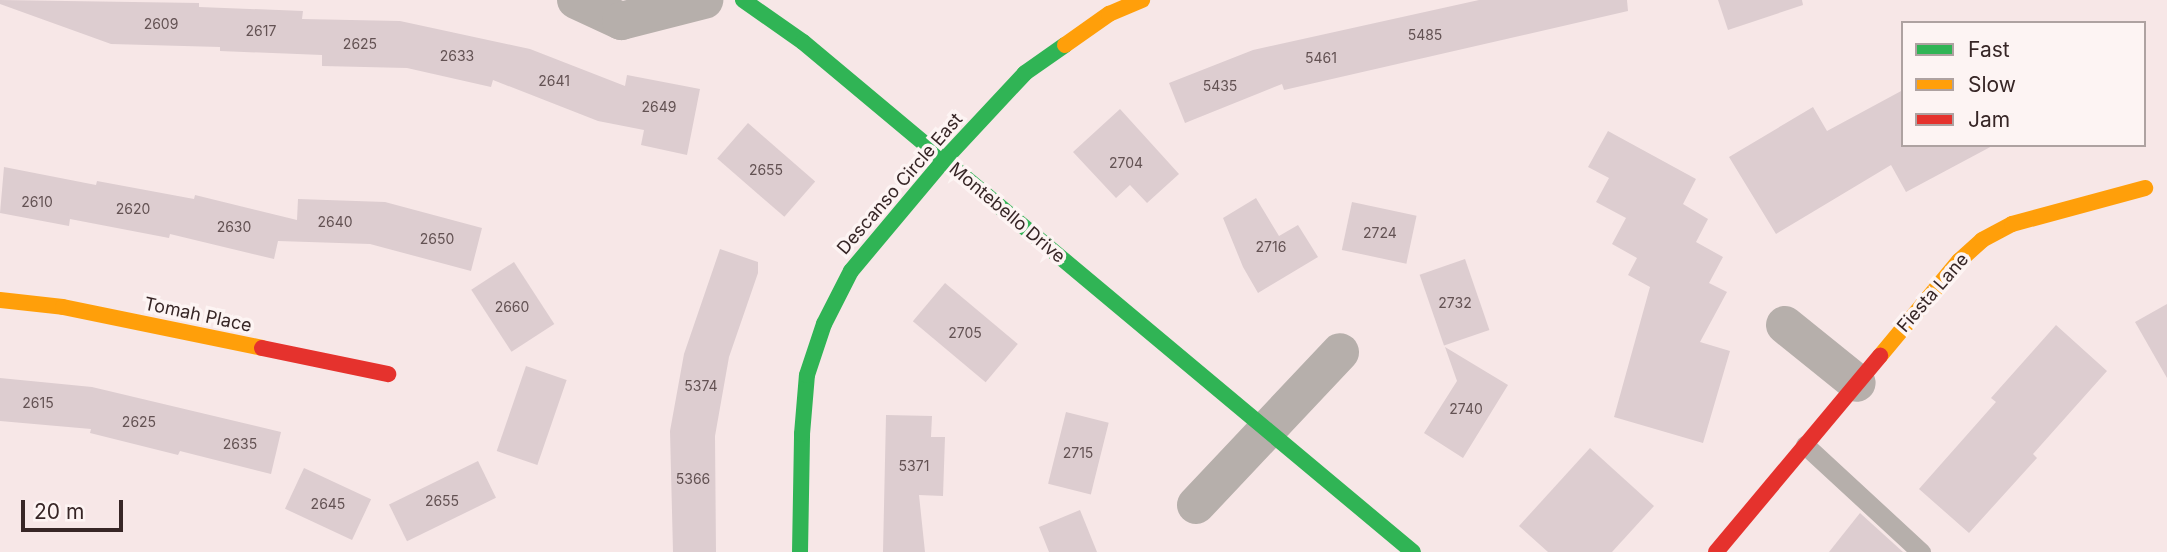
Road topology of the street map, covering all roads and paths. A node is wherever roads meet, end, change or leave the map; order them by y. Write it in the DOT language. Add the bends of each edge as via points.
graph roads {
  1 [pos="576,0"];
  2 [pos="704,0"];
  3 [pos="743,0"];
  4 [pos="1142,0"];
  5 [pos="944,160"];
  6 [pos="2145,188"];
  7 [pos="0,300"];
  8 [pos="1785,325"];
  9 [pos="1340,352"];
  10 [pos="388,374"];
  11 [pos="1857,383"];
  12 [pos="1267,430"];
  13 [pos="1805,445"];
  14 [pos="1196,505"];
  15 [pos="800,552"];
  16 [pos="1413,552"];
  17 [pos="1716,552"];
  18 [pos="1921,552"];
  1 -- 2 [label="street" via="621,21"];
  3 -- 5 [label="street, Montebello Drive" via="803,42"];
  4 -- 5 [label="street, Descanso Circle East" via="1109,14 1025,73"];
  5 -- 12 [label="street, Montebello Drive"];
  5 -- 15 [label="street, Descanso Circle East" via="851,271 824,324 807,375"];
  6 -- 11 [label="street, Fiesta Lane" via="2012,224 1982,240"];
  7 -- 10 [label="street, Tomah Place" via="63,307"];
  8 -- 11 [label="street"];
  9 -- 12 [label="street"];
  11 -- 13 [label="street, Fiesta Lane"];
  12 -- 14 [label="street"];
  12 -- 16 [label="street, Montebello Drive"];
  13 -- 17 [label="street, Fiesta Lane"];
  13 -- 18 [label="lane"];
}
